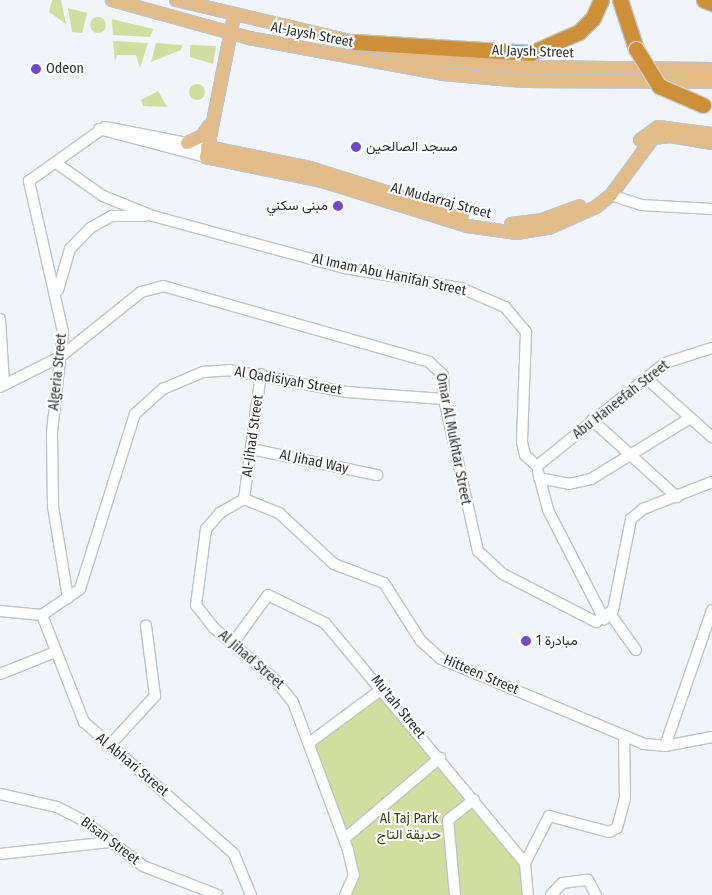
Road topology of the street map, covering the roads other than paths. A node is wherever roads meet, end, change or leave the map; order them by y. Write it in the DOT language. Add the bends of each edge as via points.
graph roads {
  1 [pos="112,0"];
  2 [pos="176,0"];
  3 [pos="601,0"];
  4 [pos="620,0"];
  5 [pos="632,0"];
  6 [pos="704,0"];
  7 [pos="712,3"];
  8 [pos="239,17"];
  9 [pos="628,24"];
  10 [pos="214,28"];
  11 [pos="233,33"];
  12 [pos="354,42"];
  13 [pos="224,53"];
  14 [pos="712,69"];
  15 [pos="712,82"];
  16 [pos="707,105"];
  17 [pos="211,124"];
  18 [pos="99,129"];
  19 [pos="712,134"];
  20 [pos="649,136"];
  21 [pos="187,143"];
  22 [pos="712,143"];
  23 [pos="210,153"];
  24 [pos="56,163"];
  25 [pos="606,193"];
  26 [pos="712,209"];
  27 [pos="153,216"];
  28 [pos="57,291"];
  29 [pos="0,319"];
  30 [pos="712,348"];
  31 [pos="60,357"];
  32 [pos="261,374"];
  33 [pos="646,378"];
  34 [pos="2,386"];
  35 [pos="444,399"];
  36 [pos="689,419"];
  37 [pos="592,420"];
  38 [pos="712,437"];
  39 [pos="251,449"];
  40 [pos="634,456"];
  41 [pos="537,466"];
  42 [pos="377,475"];
  43 [pos="539,478"];
  44 [pos="712,482"];
  45 [pos="677,497"];
  46 [pos="244,499"];
  47 [pos="68,598"];
  48 [pos="712,610"];
  49 [pos="0,611"];
  50 [pos="42,615"];
  51 [pos="607,617"];
  52 [pos="146,626"];
  53 [pos="233,643"];
  54 [pos="636,650"];
  55 [pos="55,652"];
  56 [pos="0,674"];
  57 [pos="382,688"];
  58 [pos="624,736"];
  59 [pos="712,737"];
  60 [pos="309,743"];
  61 [pos="109,746"];
  62 [pos="665,746"];
  63 [pos="440,758"];
  64 [pos="0,794"];
  65 [pos="474,800"];
  66 [pos="344,839"];
  67 [pos="111,842"];
  68 [pos="0,854"];
  69 [pos="525,863"];
  70 [pos="218,895"];
  71 [pos="251,895"];
  72 [pos="345,895"];
  73 [pos="455,895"];
  74 [pos="528,895"];
  75 [pos="551,895"];
  76 [pos="596,895"];
  1 -- 10 [label="main road, Al-Jaysh Street"];
  2 -- 8 [label="main road, Al-Jaysh Street"];
  3 -- 12 [label="highway" via="593,18 579,32 531,53"];
  4 -- 9 [label="highway"];
  5 -- 9 [label="highway"];
  6 -- 7 [label="highway"];
  8 -- 11 [label="main road"];
  8 -- 12 [label="main road, Al-Jaysh Street"];
  9 -- 16 [label="highway, bridge" via="636,49 660,86"];
  10 -- 11 [label="main road, Al-Jaysh Street"];
  10 -- 13 [label="main road"];
  11 -- 13 [label="main road"];
  11 -- 15 [label="main road, Al-Jaysh Street" via="443,74 524,81"];
  11 -- 23 [label="main road"];
  12 -- 14 [label="main road, Al Jaysh Street" via="465,64"];
  13 -- 17 [label="main road"];
  17 -- 21 [label="main road" via="202,136"];
  17 -- 23 [label="main road"];
  18 -- 21 [label="street" via="109,127"];
  18 -- 23 [label="street"];
  18 -- 24 [label="street"];
  19 -- 20 [label="main road" via="665,127"];
  20 -- 22 [label="main road"];
  20 -- 25 [label="main road, Al Mudarraj Street"];
  21 -- 23 [label="street"];
  23 -- 25 [label="main road, Al Mudarraj Street" via="468,222 516,229 566,222"];
  24 -- 27 [label="street, Al Imam Abu Hanifah Street" via="104,196"];
  24 -- 28 [label="street, Algeria Street" via="29,182"];
  25 -- 26 [label="street" via="641,205"];
  27 -- 28 [label="street" via="112,216 90,228 70,250"];
  27 -- 41 [label="street, Al Imam Abu Hanifah Street" via="345,268 461,288 505,307 526,332 522,442 524,456"];
  28 -- 31 [label="street, Algeria Street" via="64,332"];
  29 -- 34 [label="street"];
  30 -- 33 [label="street, Abu Haneefah Street" via="666,363"];
  31 -- 34 [label="street, Omar Al Mukhtar Street"];
  31 -- 35 [label="street, Omar Al Mukhtar Street" via="141,292 174,286 434,364 443,375"];
  31 -- 47 [label="street, Algeria Street" via="52,432 53,522"];
  32 -- 35 [label="street, Al Qadisiyah Street" via="346,392"];
  32 -- 39 [label="street, Al-Jihad Street"];
  32 -- 47 [label="street, Al Qadisiyah Street" via="202,372 163,389 139,408 84,580"];
  33 -- 36 [label="street"];
  33 -- 37 [label="street, Abu Haneefah Street"];
  35 -- 51 [label="street, Omar Al Mukhtar Street" via="478,552 532,592 587,620"];
  36 -- 38 [label="street"];
  36 -- 40 [label="street"];
  37 -- 40 [label="street"];
  37 -- 41 [label="street, Abu Haneefah Street"];
  39 -- 42 [label="street, Al Jihad Way"];
  39 -- 46 [label="street, Al-Jihad Street"];
  40 -- 43 [label="street" via="591,479 569,484"];
  40 -- 45 [label="street"];
  41 -- 43 [label="street"];
  43 -- 51 [label="street" via="548,510"];
  44 -- 45 [label="street"];
  45 -- 51 [label="street" via="643,509 631,519"];
  46 -- 53 [label="street, Al Jihad Street" via="215,516 206,528 196,596 200,614"];
  46 -- 58 [label="street, Hitteen Street" via="279,513 334,564 384,584 434,655"];
  47 -- 50 [label="street, Al Qadisiyah Street"];
  48 -- 62 [label="street"];
  49 -- 50 [label="street"];
  50 -- 55 [label="street, Al Abhari Street"];
  51 -- 54 [label="street"];
  52 -- 61 [label="street" via="155,696"];
  53 -- 57 [label="street, Mu'tah Street" via="266,596 277,596 324,623"];
  53 -- 60 [label="street, Al Jihad Street" via="287,692"];
  55 -- 56 [label="street"];
  55 -- 61 [label="street, Al Abhari Street" via="84,722"];
  57 -- 60 [label="street"];
  57 -- 63 [label="street, Mu'tah Street"];
  58 -- 62 [label="street, Hitteen Street"];
  58 -- 69 [label="street" via="625,799 617,828 609,832 549,816"];
  59 -- 62 [label="street, Hitteen Street"];
  60 -- 66 [label="street, Al Jihad Street"];
  61 -- 71 [label="street, Al Abhari Street" via="234,854"];
  63 -- 65 [label="street, Mu'tah Street"];
  63 -- 66 [label="street"];
  64 -- 67 [label="street, Bisan Street" via="57,807"];
  65 -- 69 [label="street, Mu'tah Street"];
  65 -- 73 [label="street" via="448,820"];
  66 -- 72 [label="street, Al Jihad Street" via="354,875"];
  67 -- 68 [label="street"];
  67 -- 70 [label="street, Bisan Street" via="152,871"];
  69 -- 74 [label="street"];
  75 -- 76 [label="street" via="562,883 588,880"];
}
